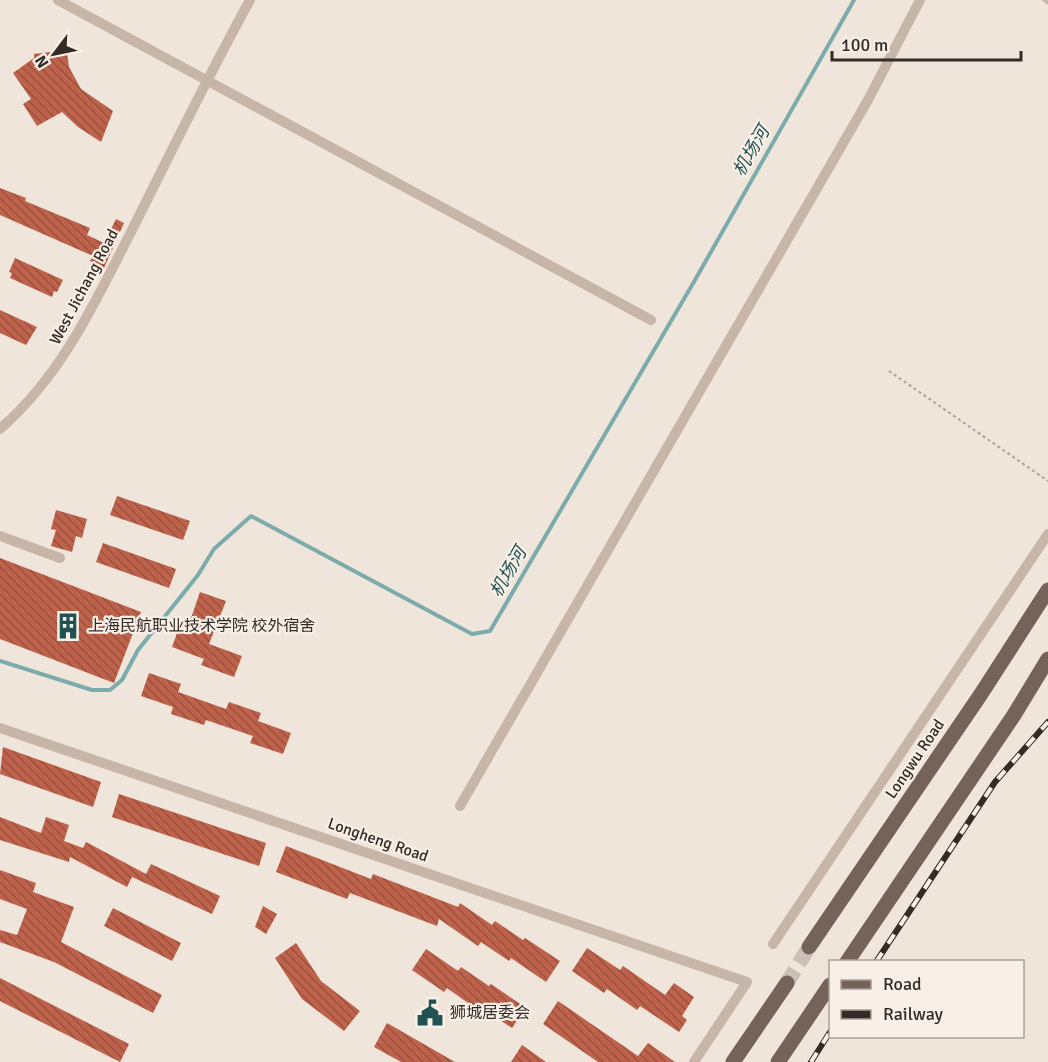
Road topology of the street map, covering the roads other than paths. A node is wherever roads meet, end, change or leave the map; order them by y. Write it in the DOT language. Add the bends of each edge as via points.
graph roads {
  1 [pos="58,0"];
  2 [pos="250,0"];
  3 [pos="920,0"];
  4 [pos="207,79"];
  5 [pos="651,320"];
  6 [pos="0,429"];
  7 [pos="1048,534"];
  8 [pos="0,536"];
  9 [pos="60,558"];
  10 [pos="1048,590"];
  11 [pos="1048,659"];
  12 [pos="0,728"];
  13 [pos="460,806"];
  14 [pos="773,944"];
  15 [pos="809,947"];
  16 [pos="848,960"];
  17 [pos="787,982"];
  18 [pos="829,988"];
  19 [pos="694,1062"];
  20 [pos="733,1062"];
  21 [pos="778,1062"];
  1 -- 4 [label="street"];
  2 -- 4 [label="street, West Jichang Road"];
  3 -- 13 [label="street" via="868,100"];
  4 -- 5 [label="street"];
  4 -- 6 [label="street, West Jichang Road" via="75,339 34,396"];
  7 -- 14 [label="street"];
  8 -- 9 [label="street"];
  10 -- 15 [label="main road, Longwu Road"];
  11 -- 16 [label="main road"];
  12 -- 19 [label="street, Longheng Road" via="747,982"];
  17 -- 20 [label="main road"];
  18 -- 21 [label="main road"];
}
